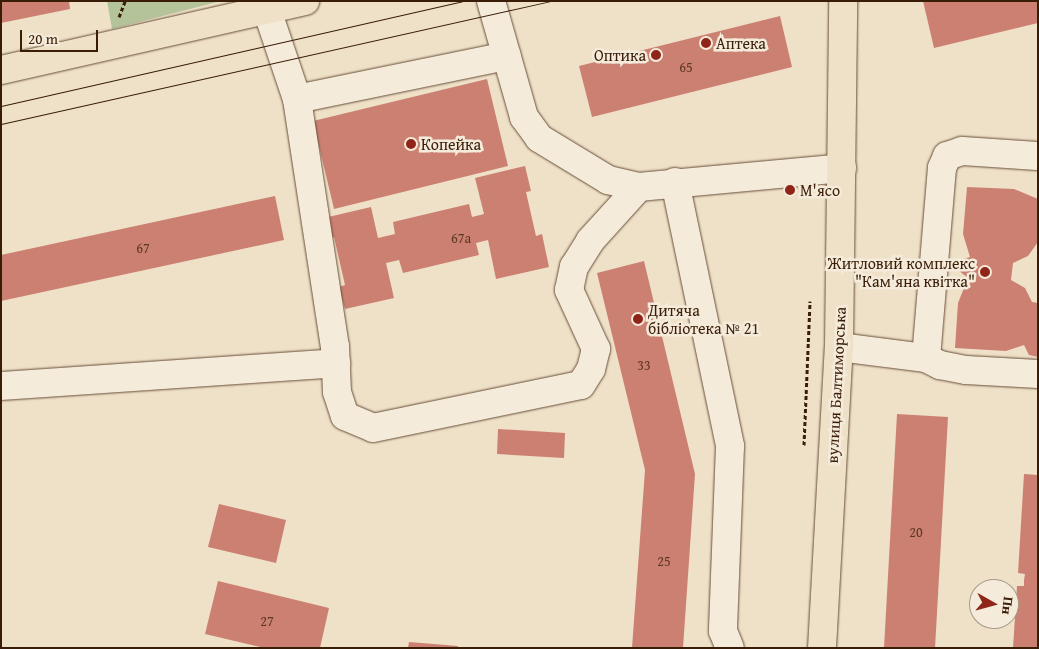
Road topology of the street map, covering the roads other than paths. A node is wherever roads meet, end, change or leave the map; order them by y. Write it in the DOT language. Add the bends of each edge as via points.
graph roads {
  1 [pos="305,1"];
  2 [pos="491,1"];
  3 [pos="843,1"];
  4 [pos="267,10"];
  5 [pos="507,56"];
  6 [pos="1,70"];
  7 [pos="296,99"];
  8 [pos="1038,156"];
  9 [pos="842,168"];
  10 [pos="675,182"];
  11 [pos="640,186"];
  12 [pos="840,347"];
  13 [pos="926,358"];
  14 [pos="336,363"];
  15 [pos="1038,374"];
  16 [pos="1,386"];
  17 [pos="730,648"];
  18 [pos="822,648"];
  1 -- 4 [label="main road"];
  2 -- 5 [label="lane"];
  3 -- 9 [label="main road, вулиця Балтиморська"];
  4 -- 6 [label="main road"];
  4 -- 7 [label="lane"];
  5 -- 7 [label="lane"];
  5 -- 11 [label="lane" via="524,117 539,138 608,180"];
  7 -- 14 [label="lane"];
  8 -- 13 [label="lane" via="962,151 947,156 942,168"];
  9 -- 10 [label="lane"];
  9 -- 12 [label="main road, вулиця Балтиморська"];
  10 -- 11 [label="lane"];
  10 -- 17 [label="lane" via="730,446 723,631"];
  11 -- 14 [label="lane" via="590,241 574,267 569,290 596,349 591,369 581,386 373,428 345,416 337,392"];
  12 -- 13 [label="lane"];
  12 -- 18 [label="main road, вулиця Балтиморська"];
  13 -- 15 [label="lane" via="940,366 966,370"];
  14 -- 16 [label="lane"];
}
